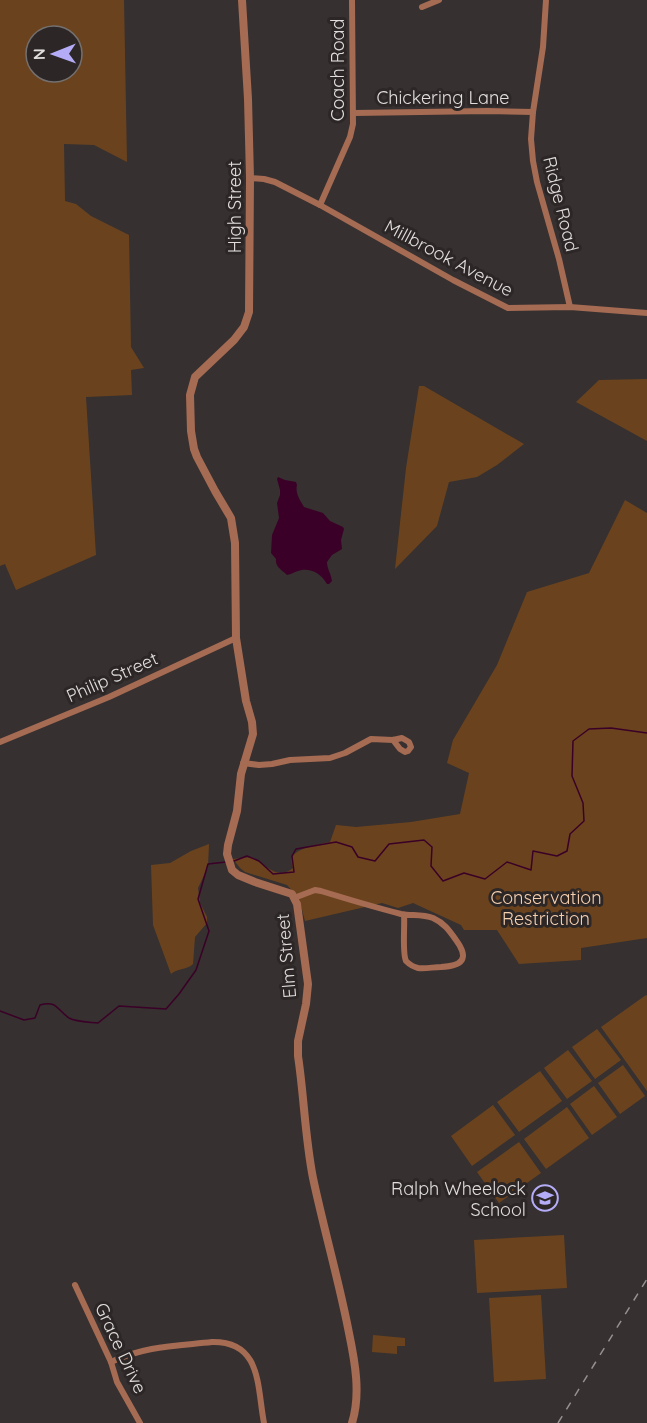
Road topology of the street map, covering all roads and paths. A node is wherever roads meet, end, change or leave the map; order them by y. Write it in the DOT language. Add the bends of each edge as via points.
graph roads {
  1 [pos="242,0"];
  2 [pos="352,0"];
  3 [pos="439,0"];
  4 [pos="546,0"];
  5 [pos="422,7"];
  6 [pos="354,112"];
  7 [pos="533,112"];
  8 [pos="250,178"];
  9 [pos="320,205"];
  10 [pos="570,307"];
  11 [pos="647,313"];
  12 [pos="190,393"];
  13 [pos="236,638"];
  14 [pos="393,740"];
  15 [pos="0,742"];
  16 [pos="243,763"];
  17 [pos="294,897"];
  18 [pos="404,915"];
  19 [pos="75,1286"];
  20 [pos="111,1362"];
  21 [pos="140,1423"];
  22 [pos="264,1423"];
  23 [pos="352,1423"];
  1 -- 8 [label="street, High Street"];
  2 -- 6 [label="street, Coach Road"];
  3 -- 5 [label="street"];
  4 -- 7 [label="street, Ridge Road"];
  6 -- 7 [label="street, Chickering Lane"];
  6 -- 9 [label="street, Coach Road" via="350,137"];
  7 -- 10 [label="street, Ridge Road" via="533,161"];
  8 -- 9 [label="street, Millbrook Avenue" via="275,182"];
  8 -- 12 [label="street, High Street" via="249,312 234,340 195,377"];
  9 -- 10 [label="street, Millbrook Avenue" via="508,308"];
  10 -- 11 [label="street, Millbrook Avenue"];
  12 -- 13 [label="street, Elm Street" via="194,449 234,530"];
  13 -- 15 [label="street, Philip Street" via="103,700"];
  13 -- 16 [label="street, Elm Street" via="253,734"];
  14 -- 16 [label="street" via="371,739 330,758"];
  16 -- 17 [label="street, Elm Street" via="228,845 229,863 242,878"];
  17 -- 18 [label="street" via="315,890"];
  17 -- 23 [label="street, Elm Street" via="308,984 298,1041 307,1138 354,1356 356,1391"];
  18 -- 18 [label="street" via="404,953 409,964 419,968 459,964 464,953 444,924 432,918"];
  19 -- 20 [label="street, Grace Drive"];
  20 -- 21 [label="street, Grace Drive" via="117,1382"];
  20 -- 22 [label="street" via="146,1349 212,1342 231,1344 254,1364"];
}
